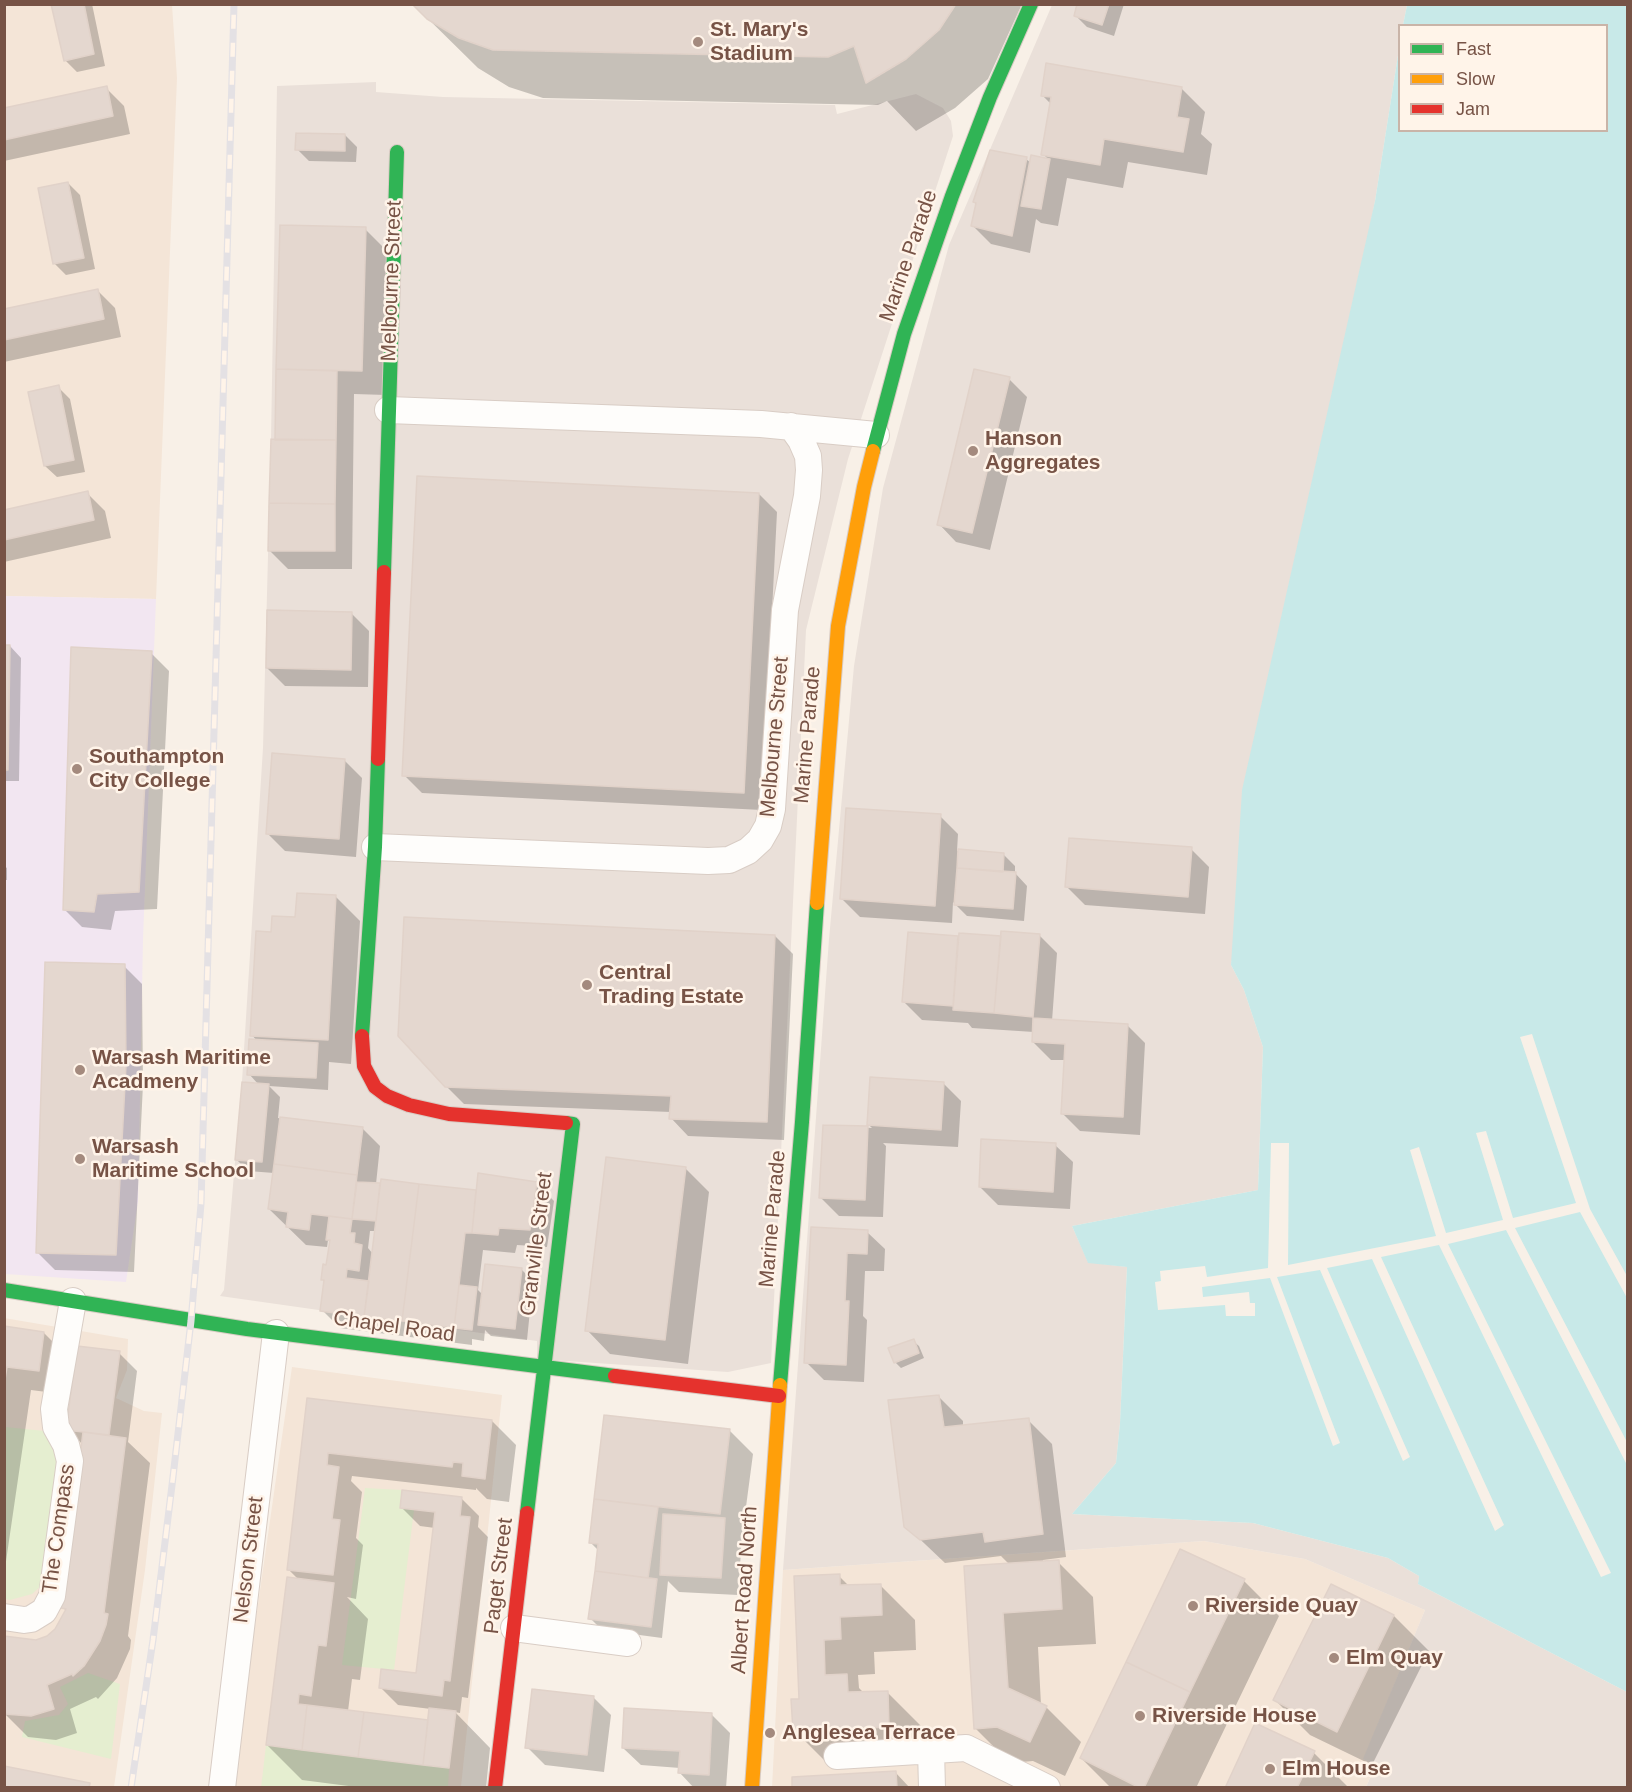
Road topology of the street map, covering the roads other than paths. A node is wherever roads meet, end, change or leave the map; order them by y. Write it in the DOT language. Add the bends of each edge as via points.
graph roads {
  1 [pos="1031,4"];
  2 [pos="397,152"];
  3 [pos="388,410"];
  4 [pos="791,426"];
  5 [pos="876,435"];
  6 [pos="375,847"];
  7 [pos="573,1124"];
  8 [pos="4,1290"];
  9 [pos="73,1301"];
  10 [pos="276,1332"];
  11 [pos="544,1368"];
  12 [pos="779,1396"];
  13 [pos="4,1617"];
  14 [pos="514,1628"];
  15 [pos="628,1643"];
  16 [pos="931,1750"];
  17 [pos="837,1756"];
  18 [pos="222,1788"];
  19 [pos="495,1788"];
  20 [pos="752,1788"];
  21 [pos="932,1788"];
  22 [pos="1047,1788"];
  1 -- 5 [label="street, Marine Parade" via="952,196 904,334"];
  2 -- 3 [label="street, Melbourne Street"];
  3 -- 4 [label="street"];
  3 -- 6 [label="street, Melbourne Street"];
  4 -- 5 [label="street"];
  4 -- 6 [label="street, Melbourne Street" via="808,456 809,470 785,610 772,809 760,840 729,860 708,861"];
  5 -- 12 [label="street, Marine Parade" via="838,626"];
  6 -- 7 [label="street, Melbourne Street" via="361,1044 364,1066 375,1087 409,1105 449,1114"];
  7 -- 11 [label="street, Granville Street"];
  8 -- 9 [label="street, Chapel Road"];
  9 -- 10 [label="street, Chapel Road"];
  9 -- 13 [label="street, The Compass" via="54,1409 56,1427 70,1461 52,1596 44,1611 31,1619"];
  10 -- 11 [label="street, Chapel Road"];
  10 -- 18 [label="street, Nelson Street"];
  11 -- 12 [label="street, Chapel Road"];
  11 -- 14 [label="street, Paget Street"];
  12 -- 20 [label="street, Albert Road North"];
  14 -- 15 [label="street"];
  14 -- 19 [label="street, Paget Street"];
  16 -- 17 [label="street"];
  16 -- 21 [label="street"];
  16 -- 22 [label="street" via="966,1748"];
}
